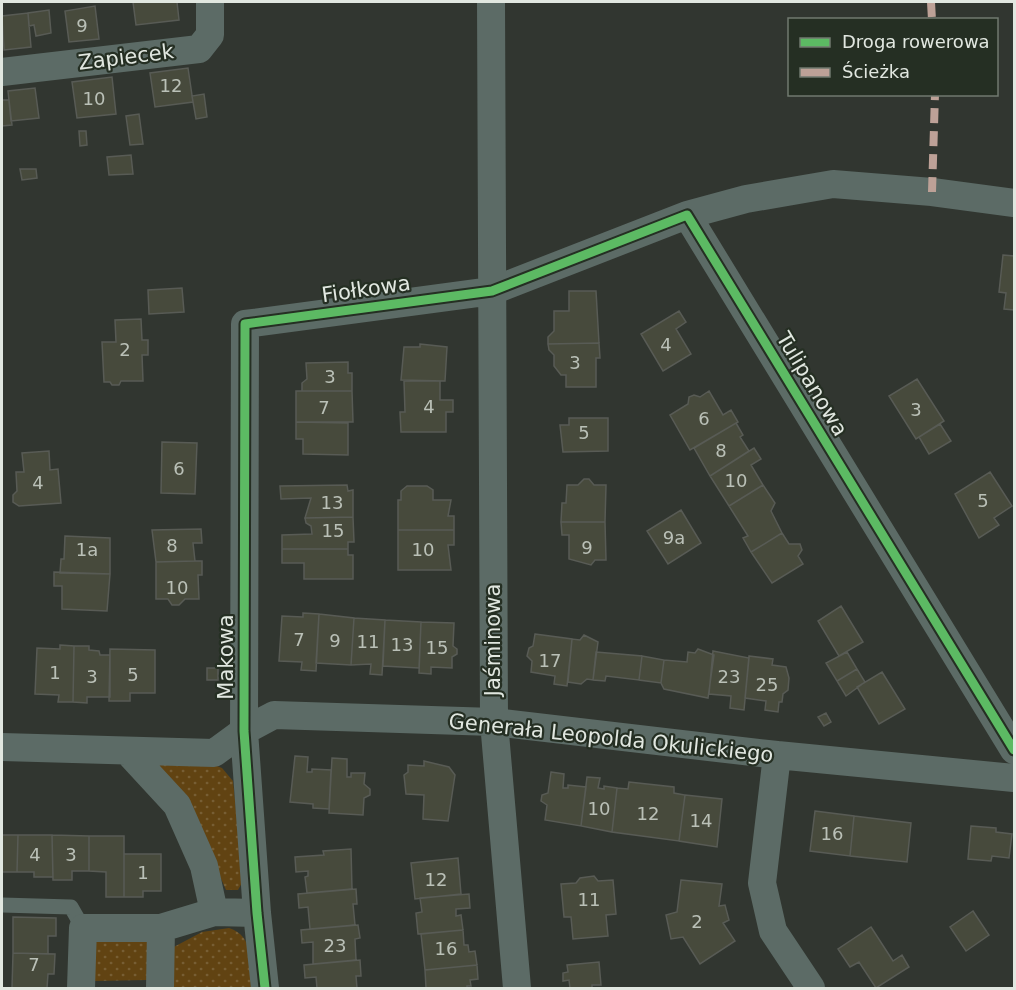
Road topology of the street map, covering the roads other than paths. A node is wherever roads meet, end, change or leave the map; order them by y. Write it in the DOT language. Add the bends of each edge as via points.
graph roads {
  1 [pos="210,2"];
  2 [pos="491,2"];
  3 [pos="2,72"];
  4 [pos="1014,203"];
  5 [pos="687,215"];
  6 [pos="492,291"];
  7 [pos="245,324"];
  8 [pos="494,722"];
  9 [pos="244,731"];
  10 [pos="2,747"];
  11 [pos="1014,750"];
  12 [pos="129,753"];
  13 [pos="777,755"];
  14 [pos="1014,778"];
  15 [pos="2,905"];
  16 [pos="214,912"];
  17 [pos="257,913"];
  18 [pos="83,928"];
  19 [pos="161,928"];
  20 [pos="81,988"];
  21 [pos="160,988"];
  22 [pos="265,988"];
  23 [pos="517,988"];
  24 [pos="811,988"];
  1 -- 3 [label="street, Zapiecek" via="210,35 199,49"];
  2 -- 6 [label="street, Jaśminowa"];
  4 -- 5 [label="street" via="833,184 746,199"];
  5 -- 6 [label="street"];
  5 -- 11 [label="street, Tulipanowa"];
  6 -- 7 [label="street, Fiołkowa"];
  6 -- 8 [label="street, Jaśminowa"];
  7 -- 9 [label="street, Makowa"];
  8 -- 9 [label="street, Generała Leopolda Okulickiego" via="274,715"];
  8 -- 13 [label="street, Generała Leopolda Okulickiego"];
  8 -- 23 [label="street, Jaśminowa"];
  9 -- 12 [label="street, Generała Leopolda Okulickiego" via="214,753"];
  9 -- 17 [label="street, Makowa"];
  10 -- 12 [label="street, Generała Leopolda Okulickiego"];
  12 -- 16 [label="street" via="177,805 204,866"];
  13 -- 14 [label="street, Generała Leopolda Okulickiego"];
  13 -- 24 [label="street" via="762,883 773,931"];
  15 -- 18 [label="lane" via="71,907"];
  16 -- 17 [label="street"];
  16 -- 19 [label="street"];
  17 -- 22 [label="street, Makowa"];
  18 -- 19 [label="street"];
  18 -- 20 [label="street"];
  19 -- 21 [label="street"];
}
